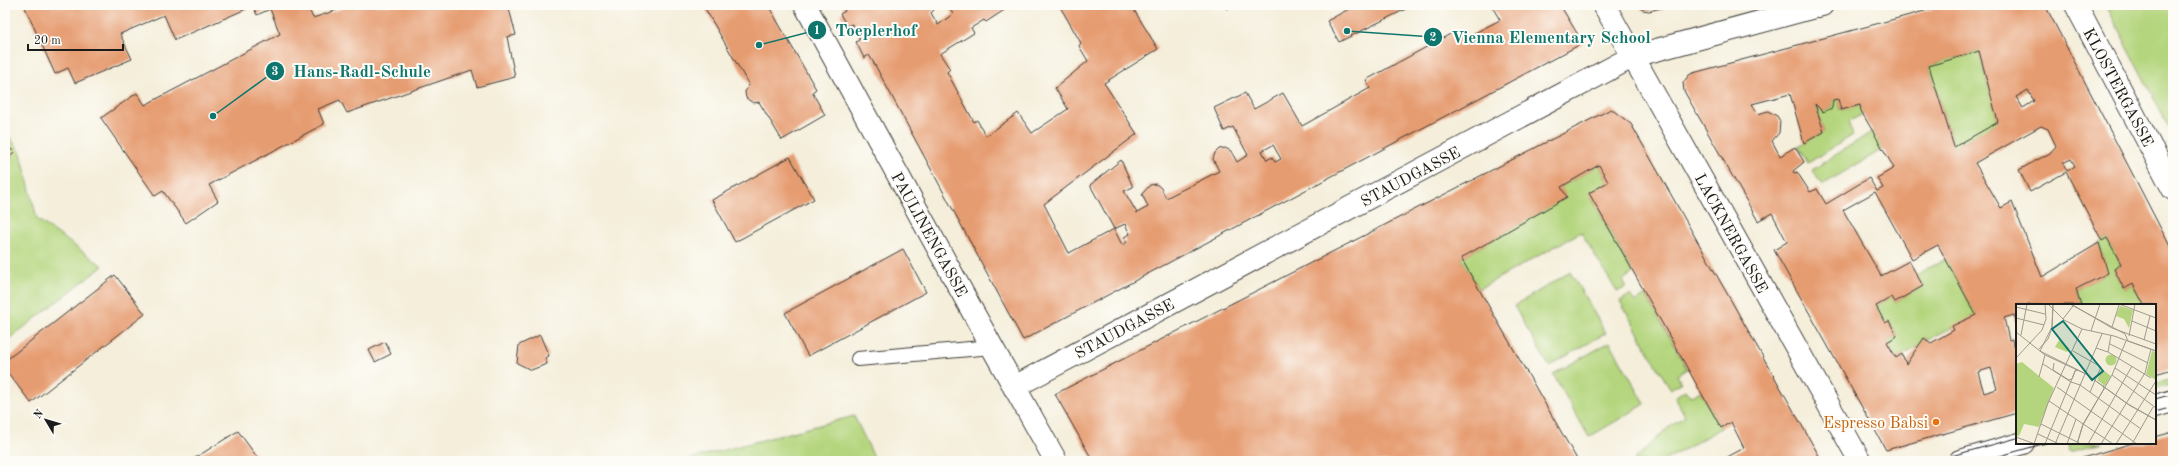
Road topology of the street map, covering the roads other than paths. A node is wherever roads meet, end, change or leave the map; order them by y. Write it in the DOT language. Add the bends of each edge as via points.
graph roads {
  1 [pos="805,5"];
  2 [pos="1604,5"];
  3 [pos="1822,5"];
  4 [pos="2076,5"];
  5 [pos="1634,56"];
  6 [pos="2173,190"];
  7 [pos="992,348"];
  8 [pos="858,359"];
  9 [pos="1014,387"];
  10 [pos="2173,401"];
  11 [pos="2156,406"];
  12 [pos="2020,444"];
  13 [pos="1056,461"];
  14 [pos="1860,461"];
  15 [pos="1960,461"];
  1 -- 7 [label="street, PAULINENGASSE"];
  2 -- 5 [label="street, LACKNERGASSE"];
  3 -- 5 [label="street, STAUDGASSE"];
  4 -- 6 [label="street, KLOSTERGASSE"];
  5 -- 9 [label="street, STAUDGASSE"];
  5 -- 14 [label="street, LACKNERGASSE"];
  7 -- 8 [label="lane"];
  7 -- 9 [label="street, PAULINENGASSE"];
  9 -- 13 [label="street, PAULINENGASSE"];
  10 -- 11 [label="street"];
  12 -- 15 [label="street"];
}
